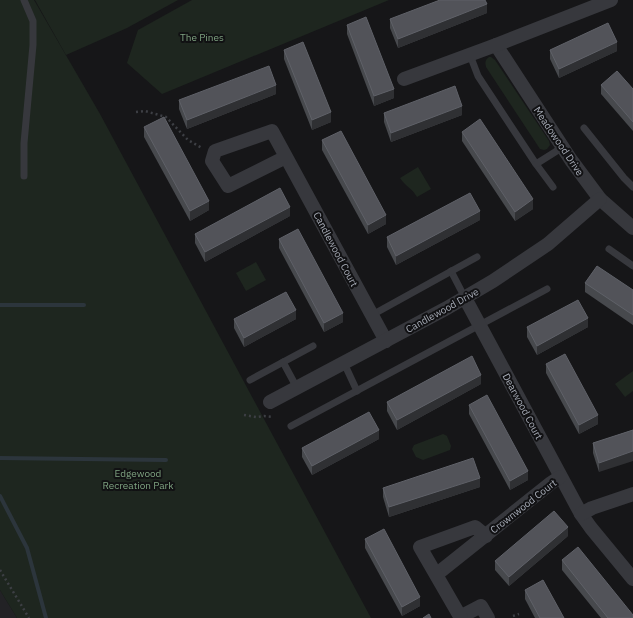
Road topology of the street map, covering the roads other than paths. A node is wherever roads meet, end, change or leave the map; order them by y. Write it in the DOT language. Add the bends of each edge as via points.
graph roads {
  1 [pos="24,0"];
  2 [pos="611,0"];
  3 [pos="496,45"];
  4 [pos="470,54"];
  5 [pos="404,79"];
  6 [pos="584,128"];
  7 [pos="562,147"];
  8 [pos="286,157"];
  9 [pos="536,164"];
  10 [pos="24,176"];
  11 [pos="553,187"];
  12 [pos="633,187"];
  13 [pos="600,199"];
  14 [pos="633,228"];
  15 [pos="610,249"];
  16 [pos="477,257"];
  17 [pos="633,266"];
  18 [pos="451,271"];
  19 [pos="547,290"];
  20 [pos="465,298"];
  21 [pos="372,315"];
  22 [pos="480,326"];
  23 [pos="386,341"];
  24 [pos="313,346"];
  25 [pos="283,362"];
  26 [pos="344,363"];
  27 [pos="250,380"];
  28 [pos="297,388"];
  29 [pos="357,391"];
  30 [pos="270,402"];
  31 [pos="291,426"];
  32 [pos="560,477"];
  33 [pos="633,494"];
  34 [pos="581,514"];
  35 [pos="486,536"];
  36 [pos="437,574"];
  37 [pos="633,579"];
  38 [pos="461,617"];
  39 [pos="488,618"];
  1 -- 10 [label="lane" via="33,21"];
  2 -- 3 [label="street"];
  3 -- 4 [label="street"];
  3 -- 7 [label="street, Meadowood Drive"];
  4 -- 5 [label="street"];
  4 -- 9 [label="lane" via="478,76"];
  6 -- 12 [label="lane"];
  7 -- 9 [label="lane"];
  7 -- 13 [label="street, Meadowood Drive"];
  8 -- 8 [label="street, Candlewood Court" via="228,186 212,161 215,151 272,131"];
  8 -- 21 [label="street, Candlewood Court"];
  9 -- 11 [label="lane"];
  13 -- 14 [label="street, Meadowood Drive"];
  13 -- 20 [label="street, Candlewood Drive" via="548,244"];
  15 -- 17 [label="lane"];
  16 -- 18 [label="lane"];
  18 -- 20 [label="lane"];
  18 -- 21 [label="lane"];
  19 -- 22 [label="lane"];
  20 -- 22 [label="street, Dearwood Court"];
  20 -- 23 [label="street, Candlewood Drive"];
  21 -- 23 [label="street, Candlewood Court"];
  22 -- 29 [label="lane"];
  22 -- 32 [label="street, Dearwood Court"];
  23 -- 26 [label="street, Candlewood Drive"];
  24 -- 25 [label="lane"];
  25 -- 27 [label="lane"];
  25 -- 28 [label="lane"];
  26 -- 28 [label="street, Candlewood Drive"];
  26 -- 29 [label="lane"];
  28 -- 30 [label="street, Candlewood Drive"];
  29 -- 31 [label="lane"];
  32 -- 34 [label="street, Dearwood Court"];
  32 -- 35 [label="street, Crownwood Court"];
  33 -- 34 [label="street"];
  34 -- 37 [label="street, Dearwood Court"];
  35 -- 36 [label="street, Crownwood Court"];
  35 -- 36 [label="street, Crownwood Court" via="475,527 420,547"];
  36 -- 38 [label="street, Crownwood Court"];
  38 -- 39 [label="street, Crownwood Court" via="481,606"];
}
